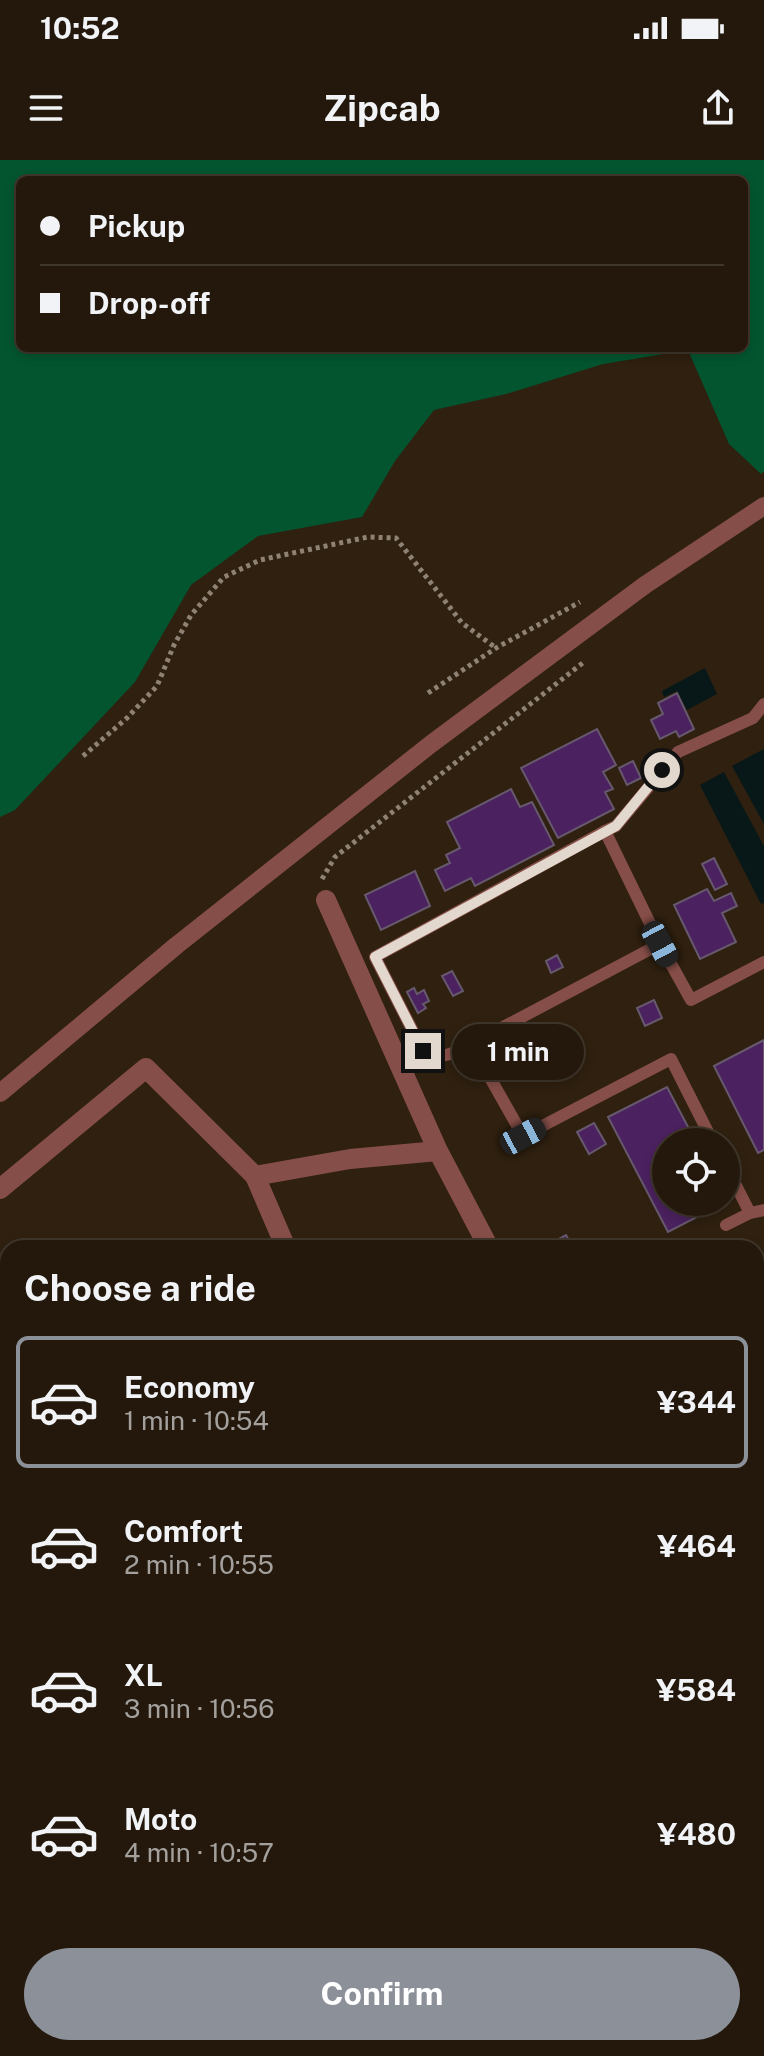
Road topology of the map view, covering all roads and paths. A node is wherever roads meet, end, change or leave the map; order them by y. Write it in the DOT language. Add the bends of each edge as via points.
graph roads {
  1 [pos="764,506"];
  2 [pos="580,602"];
  3 [pos="496,648"];
  4 [pos="592,656"];
  5 [pos="428,693"];
  6 [pos="764,704"];
  7 [pos="83,756"];
  8 [pos="605,831"];
  9 [pos="326,900"];
  10 [pos="660,944"];
  11 [pos="764,962"];
  12 [pos="471,1044"];
  13 [pos="0,1093"];
  14 [pos="706,1128"];
  15 [pos="438,1151"];
  16 [pos="255,1176"];
  17 [pos="0,1189"];
  18 [pos="740,1193"];
  19 [pos="764,1210"];
  20 [pos="750,1213"];
  21 [pos="726,1225"];
  22 [pos="283,1240"];
  23 [pos="485,1240"];
  1 -- 13 [label="street" via="645,585 431,744"];
  2 -- 3 [label="path"];
  3 -- 5 [label="path"];
  3 -- 7 [label="path" via="462,623 396,538 368,537 260,560 224,577 191,615 157,686"];
  4 -- 9 [label="path" via="335,857 322,878"];
  6 -- 8 [label="lane" via="753,718 678,752 616,826"];
  8 -- 10 [label="lane"];
  8 -- 12 [label="lane" via="375,957 423,1051 451,1055"];
  9 -- 15 [label="street"];
  10 -- 11 [label="lane" via="691,1000"];
  10 -- 12 [label="lane"];
  12 -- 14 [label="lane" via="523,1136 671,1059"];
  15 -- 16 [label="street"];
  15 -- 23 [label="street"];
  16 -- 17 [label="street" via="146,1068"];
  16 -- 22 [label="street"];
  18 -- 20 [label="lane"];
  19 -- 20 [label="lane"];
  20 -- 21 [label="lane"];
}
